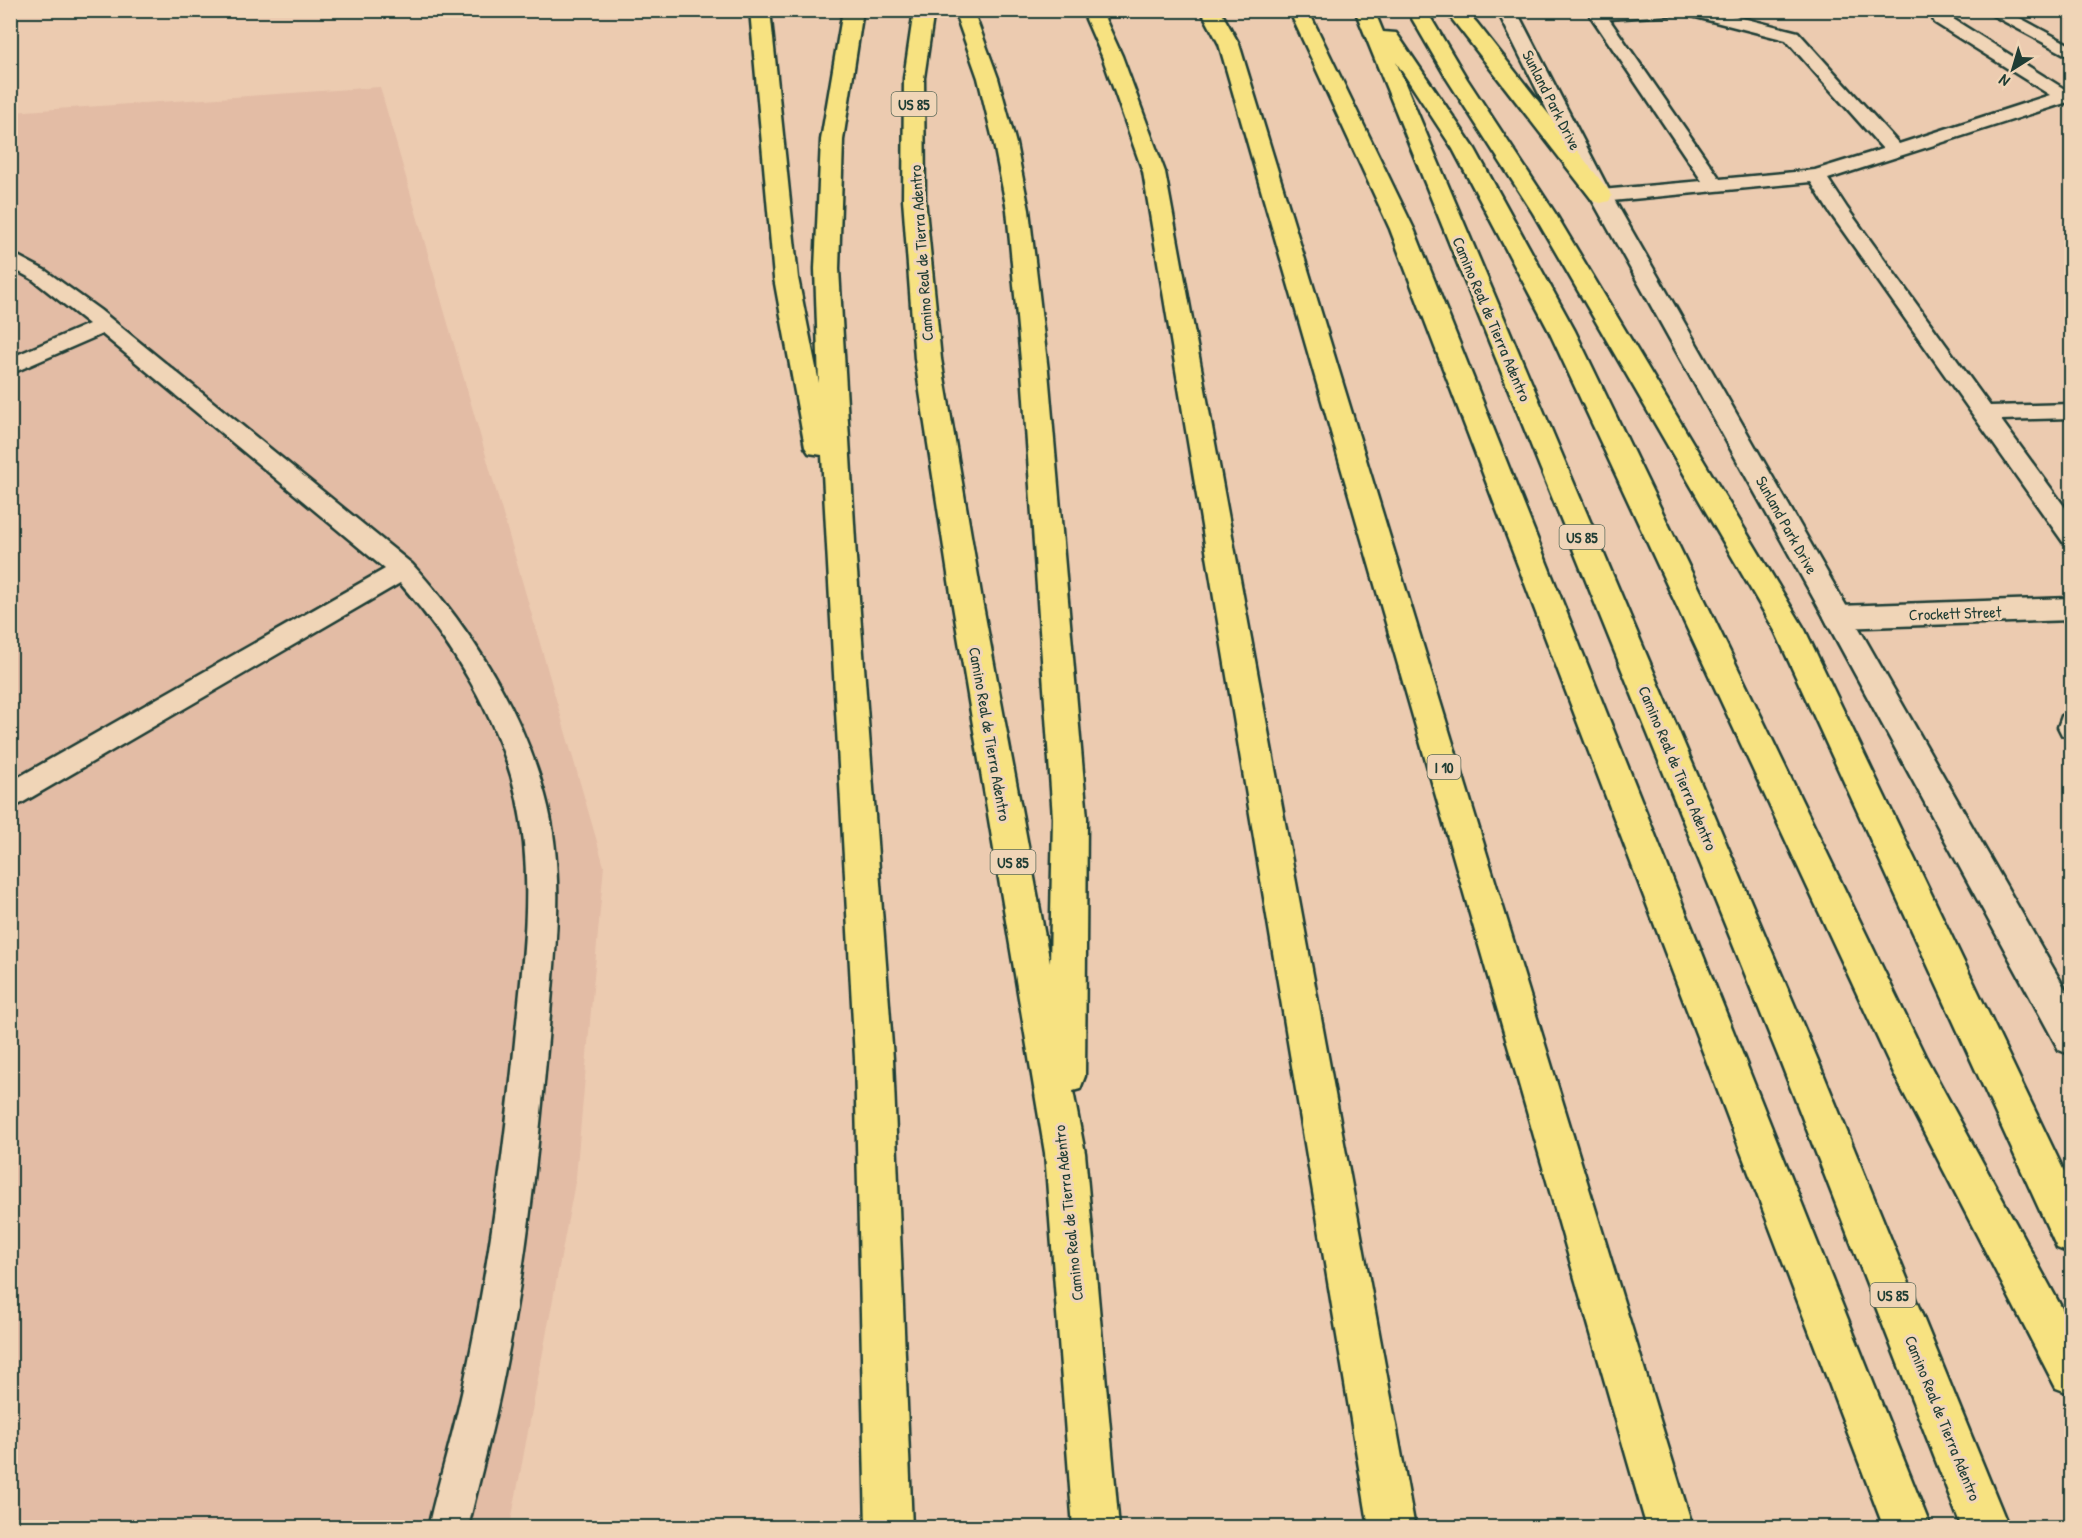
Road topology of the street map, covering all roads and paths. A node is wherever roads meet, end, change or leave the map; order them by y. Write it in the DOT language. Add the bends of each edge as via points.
graph roads {
  1 [pos="760,10"];
  2 [pos="854,10"];
  3 [pos="924,10"];
  4 [pos="963,10"];
  5 [pos="1091,10"];
  6 [pos="1210,10"];
  7 [pos="1298,10"];
  8 [pos="1365,10"];
  9 [pos="1416,10"];
  10 [pos="1454,10"];
  11 [pos="1506,10"];
  12 [pos="1679,10"];
  13 [pos="1689,10"];
  14 [pos="1946,10"];
  15 [pos="1991,10"];
  16 [pos="2072,53"];
  17 [pos="2068,96"];
  18 [pos="1896,151"];
  19 [pos="1817,176"];
  20 [pos="1716,187"];
  21 [pos="1602,196"];
  22 [pos="10,258"];
  23 [pos="104,325"];
  24 [pos="10,367"];
  25 [pos="2072,411"];
  26 [pos="1982,413"];
  27 [pos="2072,536"];
  28 [pos="841,558"];
  29 [pos="403,570"];
  30 [pos="2072,609"];
  31 [pos="1839,617"];
  32 [pos="10,796"];
  33 [pos="2072,1038"];
  34 [pos="1065,1153"];
  35 [pos="2072,1234"];
  36 [pos="2072,1372"];
  37 [pos="448,1527"];
  38 [pos="889,1527"];
  39 [pos="1096,1527"];
  40 [pos="1392,1527"];
  41 [pos="1670,1527"];
  42 [pos="1908,1527"];
  43 [pos="1986,1527"];
  1 -- 28 [label="highway" via="786,278"];
  2 -- 28 [label="highway" via="832,140 827,269"];
  3 -- 34 [label="highway, Camino Real de Tierra Adentro / US 85" via="914,78 914,199 928,359"];
  4 -- 34 [label="highway" via="988,78 1005,144 1018,210 1035,371 1070,818"];
  5 -- 40 [label="highway" via="1154,172"];
  6 -- 41 [label="highway, I 10" via="1229,44"];
  7 -- 42 [label="highway" via="1402,229"];
  8 -- 36 [label="highway" via="1398,47 1464,149 1562,331 1912,1070"];
  8 -- 43 [label="highway, Camino Real de Tierra Adentro / US 85" via="1800,1063"];
  9 -- 35 [label="highway" via="1544,213 1790,630"];
  10 -- 21 [label="highway"];
  11 -- 21 [label="main road, Sunland Park Drive"];
  12 -- 20 [label="lane" via="1598,15"];
  13 -- 18 [label="lane" via="1792,36"];
  14 -- 17 [label="lane" via="1941,19"];
  15 -- 16 [label="lane"];
  17 -- 18 [label="lane"];
  18 -- 19 [label="lane"];
  19 -- 20 [label="lane"];
  19 -- 26 [label="lane"];
  20 -- 21 [label="lane"];
  21 -- 31 [label="main road, Sunland Park Drive"];
  22 -- 23 [label="lane"];
  23 -- 24 [label="lane"];
  23 -- 29 [label="lane"];
  25 -- 26 [label="lane"];
  26 -- 27 [label="lane"];
  28 -- 38 [label="highway" via="874,1059"];
  29 -- 32 [label="lane"];
  29 -- 37 [label="lane" via="440,613 503,723 531,796 541,880 530,1060 512,1200 486,1372"];
  30 -- 31 [label="main road, Crockett Street"];
  31 -- 33 [label="main road, Sunland Park Drive"];
  34 -- 39 [label="highway, Camino Real de Tierra Adentro / US 85"];
}
